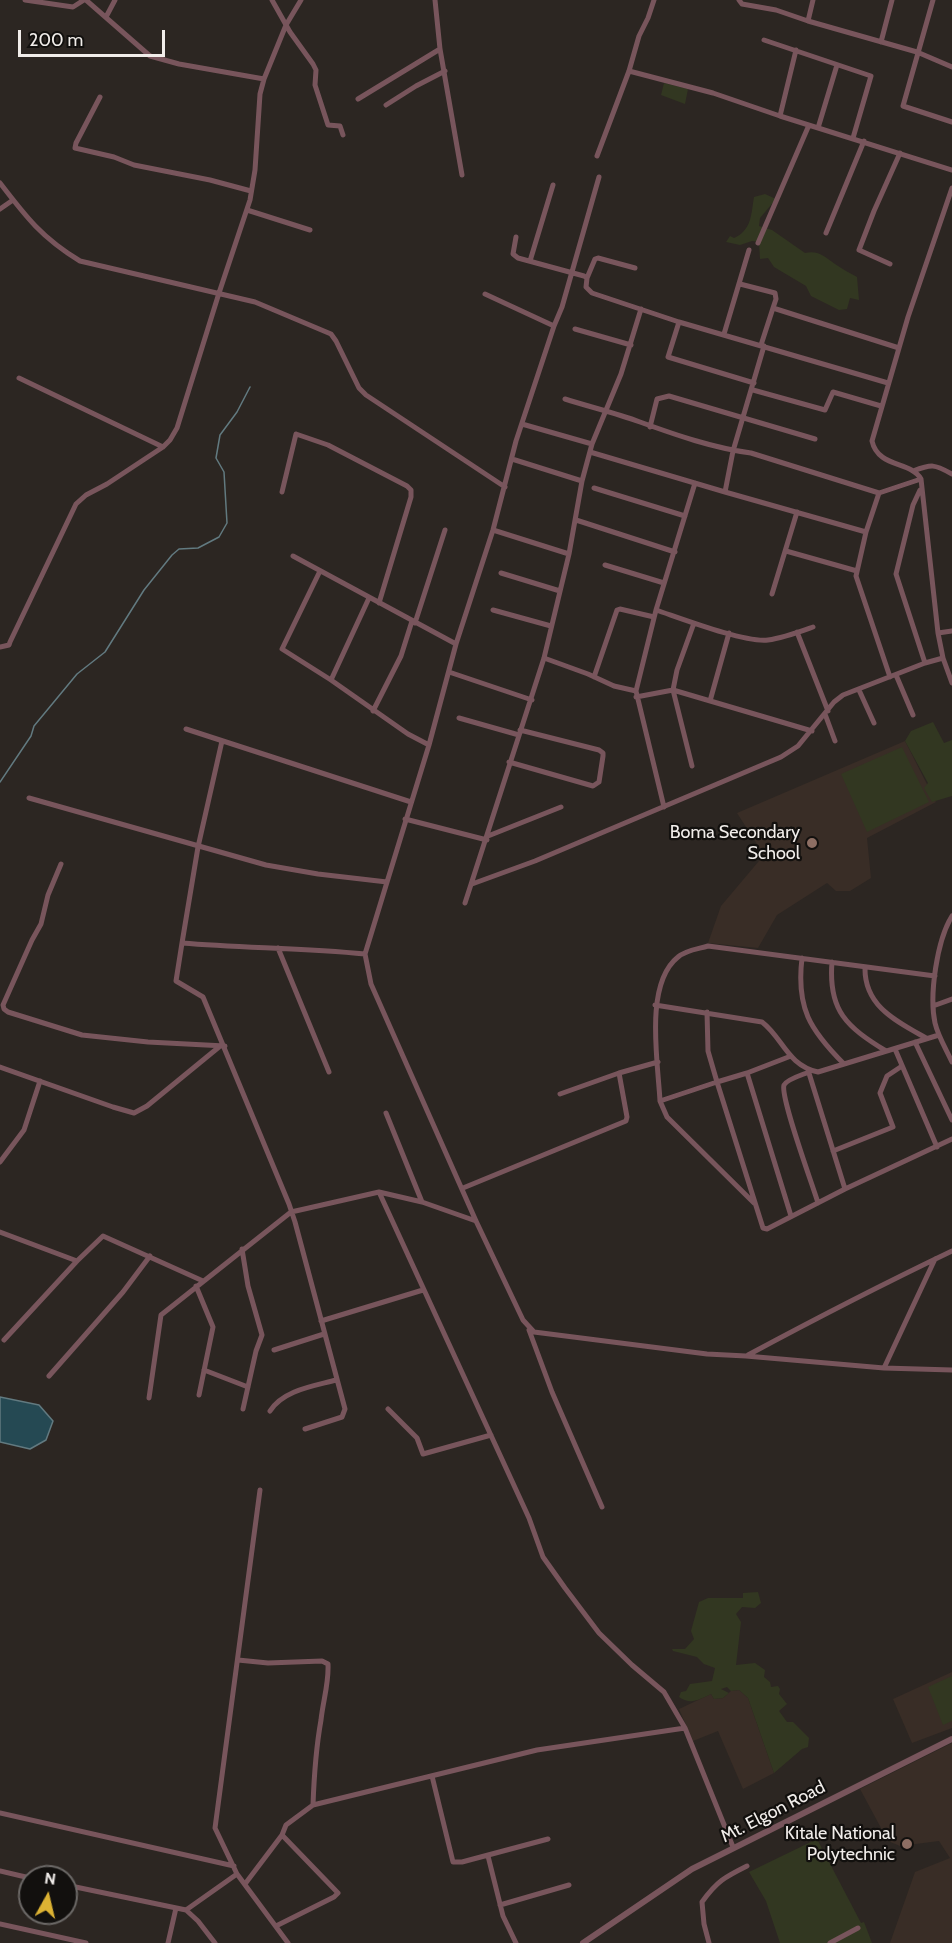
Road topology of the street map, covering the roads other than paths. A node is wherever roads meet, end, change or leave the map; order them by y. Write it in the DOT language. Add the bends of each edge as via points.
graph roads {
  1 [pos="25,0"];
  2 [pos="85,0"];
  3 [pos="115,0"];
  4 [pos="272,0"];
  5 [pos="300,0"];
  6 [pos="435,0"];
  7 [pos="654,0"];
  8 [pos="739,0"];
  9 [pos="813,0"];
  10 [pos="892,0"];
  11 [pos="933,0"];
  12 [pos="106,17"];
  13 [pos="808,21"];
  14 [pos="286,25"];
  15 [pos="764,40"];
  16 [pos="881,42"];
  17 [pos="440,49"];
  18 [pos="796,50"];
  19 [pos="917,52"];
  20 [pos="837,65"];
  21 [pos="952,66"];
  22 [pos="445,71"];
  23 [pos="629,71"];
  24 [pos="264,79"];
  25 [pos="100,97"];
  26 [pos="358,99"];
  27 [pos="386,105"];
  28 [pos="780,116"];
  29 [pos="952,122"];
  30 [pos="809,125"];
  31 [pos="818,128"];
  32 [pos="343,135"];
  33 [pos="853,138"];
  34 [pos="864,141"];
  35 [pos="900,153"];
  36 [pos="597,156"];
  37 [pos="952,170"];
  38 [pos="462,175"];
  39 [pos="599,177"];
  40 [pos="0,183"];
  41 [pos="553,186"];
  42 [pos="251,191"];
  43 [pos="951,191"];
  44 [pos="13,200"];
  45 [pos="0,209"];
  46 [pos="247,210"];
  47 [pos="310,230"];
  48 [pos="825,233"];
  49 [pos="516,237"];
  50 [pos="758,243"];
  51 [pos="749,250"];
  52 [pos="530,261"];
  53 [pos="890,264"];
  54 [pos="635,268"];
  55 [pos="571,273"];
  56 [pos="587,278"];
  57 [pos="740,284"];
  58 [pos="219,293"];
  59 [pos="485,294"];
  60 [pos="773,308"];
  61 [pos="641,309"];
  62 [pos="679,322"];
  63 [pos="554,326"];
  64 [pos="575,329"];
  65 [pos="724,334"];
  66 [pos="631,345"];
  67 [pos="763,346"];
  68 [pos="899,348"];
  69 [pos="19,378"];
  70 [pos="754,382"];
  71 [pos="888,383"];
  72 [pos="753,390"];
  73 [pos="565,399"];
  74 [pos="881,405"];
  75 [pos="604,411"];
  76 [pos="743,419"];
  77 [pos="522,424"];
  78 [pos="650,427"];
  79 [pos="815,439"];
  80 [pos="592,444"];
  81 [pos="163,447"];
  82 [pos="733,451"];
  83 [pos="590,452"];
  84 [pos="512,459"];
  85 [pos="913,471"];
  86 [pos="952,474"];
  87 [pos="921,479"];
  88 [pos="582,481"];
  89 [pos="696,483"];
  90 [pos="505,487"];
  91 [pos="921,487"];
  92 [pos="594,488"];
  93 [pos="282,492"];
  94 [pos="725,492"];
  95 [pos="879,493"];
  96 [pos="797,512"];
  97 [pos="685,516"];
  98 [pos="576,520"];
  99 [pos="445,530"];
  100 [pos="493,530"];
  101 [pos="866,532"];
  102 [pos="786,551"];
  103 [pos="675,552"];
  104 [pos="569,554"];
  105 [pos="293,556"];
  106 [pos="605,566"];
  107 [pos="320,571"];
  108 [pos="856,571"];
  109 [pos="501,573"];
  110 [pos="664,583"];
  111 [pos="560,591"];
  112 [pos="772,594"];
  113 [pos="369,598"];
  114 [pos="379,603"];
  115 [pos="493,610"];
  116 [pos="656,610"];
  117 [pos="654,618"];
  118 [pos="413,622"];
  119 [pos="694,623"];
  120 [pos="551,626"];
  121 [pos="813,627"];
  122 [pos="952,631"];
  123 [pos="797,632"];
  124 [pos="729,633"];
  125 [pos="938,633"];
  126 [pos="456,644"];
  127 [pos="0,647"];
  128 [pos="544,658"];
  129 [pos="943,658"];
  130 [pos="925,663"];
  131 [pos="449,672"];
  132 [pos="896,675"];
  133 [pos="594,677"];
  134 [pos="890,677"];
  135 [pos="331,680"];
  136 [pos="952,683"];
  137 [pos="672,690"];
  138 [pos="859,690"];
  139 [pos="636,694"];
  140 [pos="532,700"];
  141 [pos="710,701"];
  142 [pos="373,711"];
  143 [pos="826,712"];
  144 [pos="914,715"];
  145 [pos="459,718"];
  146 [pos="874,723"];
  147 [pos="186,729"];
  148 [pos="812,730"];
  149 [pos="520,733"];
  150 [pos="222,741"];
  151 [pos="835,741"];
  152 [pos="429,745"];
  153 [pos="510,762"];
  154 [pos="692,766"];
  155 [pos="29,798"];
  156 [pos="411,802"];
  157 [pos="561,807"];
  158 [pos="664,807"];
  159 [pos="405,819"];
  160 [pos="487,838"];
  161 [pos="198,847"];
  162 [pos="61,864"];
  163 [pos="387,882"];
  164 [pos="472,884"];
  165 [pos="465,903"];
  166 [pos="952,916"];
  167 [pos="182,944"];
  168 [pos="278,948"];
  169 [pos="365,954"];
  170 [pos="802,958"];
  171 [pos="832,962"];
  172 [pos="865,967"];
  173 [pos="935,976"];
  174 [pos="952,999"];
  175 [pos="655,1005"];
  176 [pos="933,1006"];
  177 [pos="706,1012"];
  178 [pos="939,1035"];
  179 [pos="927,1039"];
  180 [pos="915,1042"];
  181 [pos="222,1046"];
  182 [pos="895,1049"];
  183 [pos="886,1051"];
  184 [pos="791,1056"];
  185 [pos="658,1062"];
  186 [pos="952,1062"];
  187 [pos="844,1064"];
  188 [pos="902,1066"];
  189 [pos="0,1067"];
  190 [pos="808,1071"];
  191 [pos="329,1072"];
  192 [pos="619,1072"];
  193 [pos="747,1073"];
  194 [pos="40,1081"];
  195 [pos="717,1082"];
  196 [pos="560,1094"];
  197 [pos="660,1101"];
  198 [pos="386,1113"];
  199 [pos="952,1120"];
  200 [pos="952,1139"];
  201 [pos="937,1147"];
  202 [pos="833,1151"];
  203 [pos="0,1162"];
  204 [pos="463,1188"];
  205 [pos="845,1189"];
  206 [pos="380,1192"];
  207 [pos="422,1202"];
  208 [pos="754,1203"];
  209 [pos="818,1203"];
  210 [pos="291,1212"];
  211 [pos="791,1216"];
  212 [pos="476,1221"];
  213 [pos="0,1232"];
  214 [pos="242,1249"];
  215 [pos="952,1251"];
  216 [pos="150,1256"];
  217 [pos="935,1259"];
  218 [pos="77,1261"];
  219 [pos="203,1281"];
  220 [pos="196,1286"];
  221 [pos="423,1290"];
  222 [pos="321,1321"];
  223 [pos="528,1328"];
  224 [pos="324,1334"];
  225 [pos="4,1340"];
  226 [pos="274,1350"];
  227 [pos="746,1356"];
  228 [pos="884,1368"];
  229 [pos="204,1370"];
  230 [pos="952,1370"];
  231 [pos="49,1376"];
  232 [pos="336,1380"];
  233 [pos="248,1387"];
  234 [pos="199,1395"];
  235 [pos="148,1398"];
  236 [pos="243,1409"];
  237 [pos="388,1409"];
  238 [pos="270,1411"];
  239 [pos="305,1429"];
  240 [pos="491,1435"];
  241 [pos="260,1490"];
  242 [pos="602,1507"];
  243 [pos="238,1660"];
  244 [pos="685,1728"];
  245 [pos="952,1739"];
  246 [pos="432,1776"];
  247 [pos="313,1805"];
  248 [pos="0,1813"];
  249 [pos="282,1835"];
  250 [pos="548,1839"];
  251 [pos="733,1847"];
  252 [pos="488,1856"];
  253 [pos="234,1866"];
  254 [pos="747,1866"];
  255 [pos="0,1871"];
  256 [pos="237,1874"];
  257 [pos="18,1875"];
  258 [pos="245,1884"];
  259 [pos="569,1885"];
  260 [pos="78,1888"];
  261 [pos="500,1905"];
  262 [pos="176,1908"];
  263 [pos="186,1910"];
  264 [pos="0,1923"];
  265 [pos="276,1926"];
  266 [pos="858,1928"];
  267 [pos="86,1943"];
  268 [pos="168,1943"];
  269 [pos="215,1943"];
  270 [pos="288,1943"];
  271 [pos="516,1943"];
  272 [pos="583,1943"];
  273 [pos="709,1943"];
  274 [pos="830,1943"];
  1 -- 2 [label="street" via="73,7"];
  2 -- 12 [label="street"];
  3 -- 12 [label="street"];
  4 -- 14 [label="street"];
  5 -- 14 [label="street"];
  6 -- 17 [label="street"];
  7 -- 23 [label="street"];
  8 -- 13 [label="street"];
  9 -- 13 [label="street"];
  10 -- 16 [label="street"];
  11 -- 19 [label="street"];
  12 -- 24 [label="street" via="150,56"];
  13 -- 16 [label="street"];
  14 -- 24 [label="street"];
  14 -- 32 [label="street" via="316,69 315,85 328,125 340,126"];
  15 -- 18 [label="street"];
  16 -- 19 [label="street"];
  17 -- 22 [label="street"];
  17 -- 26 [label="street"];
  18 -- 20 [label="street"];
  18 -- 28 [label="street"];
  19 -- 21 [label="street"];
  19 -- 29 [label="street" via="903,106"];
  20 -- 31 [label="street"];
  20 -- 33 [label="street" via="871,76"];
  22 -- 27 [label="street"];
  22 -- 38 [label="street"];
  23 -- 28 [label="street"];
  23 -- 36 [label="street"];
  24 -- 42 [label="street"];
  25 -- 42 [label="street" via="75,148"];
  28 -- 30 [label="street"];
  30 -- 31 [label="street"];
  30 -- 50 [label="street"];
  31 -- 33 [label="street"];
  33 -- 34 [label="street"];
  34 -- 35 [label="street"];
  34 -- 48 [label="street"];
  35 -- 37 [label="street"];
  35 -- 53 [label="street" via="859,250"];
  39 -- 55 [label="street"];
  40 -- 44 [label="street"];
  41 -- 52 [label="street"];
  42 -- 46 [label="street"];
  43 -- 68 [label="street"];
  44 -- 45 [label="street"];
  44 -- 58 [label="street" via="39,231 80,261"];
  46 -- 47 [label="street"];
  46 -- 58 [label="street"];
  49 -- 52 [label="street" via="513,254"];
  51 -- 57 [label="street"];
  52 -- 55 [label="street"];
  54 -- 56 [label="street" via="598,258"];
  55 -- 56 [label="street"];
  55 -- 63 [label="street"];
  56 -- 61 [label="street" via="586,287 592,292"];
  57 -- 60 [label="street" via="775,293"];
  57 -- 65 [label="street"];
  58 -- 81 [label="street" via="177,428"];
  58 -- 90 [label="street" via="255,302 331,334 366,395"];
  59 -- 63 [label="street"];
  60 -- 67 [label="street"];
  60 -- 68 [label="street"];
  61 -- 62 [label="street"];
  61 -- 66 [label="street"];
  62 -- 65 [label="street"];
  62 -- 70 [label="street" via="668,357"];
  63 -- 77 [label="street"];
  64 -- 66 [label="street"];
  65 -- 67 [label="street"];
  66 -- 75 [label="street"];
  67 -- 70 [label="street"];
  67 -- 71 [label="street"];
  68 -- 71 [label="street"];
  69 -- 81 [label="street"];
  70 -- 72 [label="street"];
  71 -- 74 [label="street"];
  72 -- 74 [label="street" via="825,410 833,392"];
  72 -- 76 [label="street"];
  73 -- 75 [label="street"];
  74 -- 85 [label="street" via="873,449 890,462"];
  75 -- 78 [label="street"];
  75 -- 80 [label="street"];
  76 -- 78 [label="street" via="664,396 656,402"];
  76 -- 79 [label="street"];
  76 -- 82 [label="street"];
  77 -- 80 [label="street"];
  77 -- 84 [label="street"];
  78 -- 82 [label="street"];
  80 -- 83 [label="street"];
  81 -- 127 [label="street" via="76,504 9,645"];
  82 -- 94 [label="street"];
  82 -- 95 [label="street" via="751,453"];
  83 -- 88 [label="street"];
  83 -- 89 [label="street"];
  84 -- 88 [label="street"];
  84 -- 90 [label="street"];
  85 -- 86 [label="street" via="934,465"];
  85 -- 87 [label="street"];
  87 -- 91 [label="street"];
  87 -- 95 [label="street"];
  88 -- 98 [label="street"];
  89 -- 94 [label="street"];
  89 -- 97 [label="street"];
  90 -- 100 [label="street"];
  91 -- 125 [label="street"];
  91 -- 130 [label="street" via="896,574"];
  92 -- 97 [label="street"];
  93 -- 114 [label="street" via="297,434 328,445 411,490"];
  94 -- 96 [label="street"];
  95 -- 101 [label="street"];
  96 -- 101 [label="street"];
  96 -- 102 [label="street"];
  97 -- 103 [label="street"];
  98 -- 103 [label="street"];
  98 -- 104 [label="street"];
  99 -- 118 [label="street"];
  100 -- 104 [label="street"];
  100 -- 126 [label="street"];
  101 -- 108 [label="street"];
  102 -- 108 [label="street"];
  102 -- 112 [label="street"];
  103 -- 110 [label="street"];
  104 -- 111 [label="street"];
  105 -- 107 [label="street"];
  106 -- 110 [label="street"];
  107 -- 113 [label="street"];
  107 -- 135 [label="street" via="282,648"];
  108 -- 134 [label="street"];
  109 -- 111 [label="street"];
  110 -- 116 [label="street"];
  111 -- 120 [label="street"];
  113 -- 114 [label="street"];
  113 -- 135 [label="street"];
  114 -- 118 [label="street"];
  115 -- 120 [label="street"];
  116 -- 117 [label="street"];
  116 -- 119 [label="street"];
  117 -- 133 [label="street" via="617,610"];
  117 -- 139 [label="street"];
  118 -- 126 [label="street"];
  118 -- 142 [label="street"];
  119 -- 124 [label="street"];
  119 -- 137 [label="street"];
  120 -- 128 [label="street"];
  121 -- 123 [label="street"];
  122 -- 125 [label="street"];
  123 -- 124 [label="street" via="767,641"];
  123 -- 143 [label="street"];
  124 -- 141 [label="street"];
  125 -- 129 [label="street"];
  126 -- 131 [label="street"];
  128 -- 133 [label="street"];
  128 -- 140 [label="street"];
  129 -- 130 [label="street"];
  129 -- 136 [label="street"];
  130 -- 132 [label="street"];
  131 -- 140 [label="street"];
  131 -- 152 [label="street"];
  132 -- 134 [label="street"];
  132 -- 144 [label="street"];
  133 -- 139 [label="street"];
  134 -- 138 [label="street"];
  135 -- 142 [label="street"];
  137 -- 139 [label="street"];
  137 -- 141 [label="street"];
  137 -- 154 [label="street"];
  138 -- 143 [label="street" via="843,695"];
  138 -- 146 [label="street"];
  139 -- 158 [label="street"];
  140 -- 149 [label="street"];
  141 -- 148 [label="street"];
  142 -- 152 [label="street"];
  143 -- 148 [label="street"];
  143 -- 151 [label="street"];
  145 -- 149 [label="street"];
  147 -- 150 [label="street"];
  148 -- 158 [label="street" via="781,757"];
  149 -- 153 [label="street"];
  149 -- 153 [label="street" via="599,750 603,753 599,782 593,786"];
  150 -- 156 [label="street"];
  150 -- 161 [label="street"];
  152 -- 156 [label="street"];
  153 -- 160 [label="street"];
  155 -- 161 [label="street"];
  156 -- 159 [label="street"];
  157 -- 160 [label="street"];
  158 -- 164 [label="street"];
  159 -- 160 [label="street"];
  159 -- 163 [label="street"];
  160 -- 164 [label="street"];
  161 -- 163 [label="street" via="266,865"];
  161 -- 167 [label="street"];
  162 -- 181 [label="street" via="41,924 4,1009 82,1035"];
  163 -- 169 [label="street"];
  164 -- 165 [label="street"];
  166 -- 173 [label="street" via="940,939"];
  167 -- 168 [label="street"];
  167 -- 181 [label="street" via="176,981 203,997"];
  168 -- 169 [label="street"];
  168 -- 191 [label="street"];
  169 -- 204 [label="street" via="371,984"];
  170 -- 171 [label="street"];
  170 -- 175 [label="street" via="708,946 689,951 679,955 663,975"];
  170 -- 187 [label="street" via="800,993 806,1014 821,1041"];
  171 -- 172 [label="street"];
  171 -- 183 [label="street" via="833,995 838,1008 861,1036"];
  172 -- 173 [label="street"];
  172 -- 179 [label="street" via="868,993 878,1006"];
  173 -- 176 [label="street"];
  174 -- 176 [label="street"];
  175 -- 177 [label="street"];
  175 -- 185 [label="street"];
  176 -- 178 [label="street"];
  177 -- 184 [label="street" via="762,1022"];
  177 -- 195 [label="street" via="708,1051"];
  178 -- 179 [label="street"];
  178 -- 186 [label="street"];
  179 -- 180 [label="street"];
  180 -- 182 [label="street"];
  180 -- 199 [label="street"];
  181 -- 194 [label="street" via="135,1113"];
  181 -- 210 [label="street"];
  182 -- 183 [label="street"];
  182 -- 188 [label="street"];
  183 -- 187 [label="street"];
  184 -- 190 [label="street"];
  184 -- 193 [label="street"];
  185 -- 192 [label="street"];
  185 -- 197 [label="street"];
  187 -- 190 [label="street" via="825,1071"];
  188 -- 201 [label="street"];
  188 -- 202 [label="street" via="887,1076 880,1093 893,1127"];
  189 -- 194 [label="street"];
  190 -- 202 [label="street"];
  190 -- 209 [label="street" via="784,1085 784,1090"];
  192 -- 196 [label="street"];
  192 -- 204 [label="street" via="626,1121"];
  193 -- 195 [label="street"];
  193 -- 211 [label="street"];
  194 -- 203 [label="street" via="24,1130"];
  195 -- 197 [label="street"];
  195 -- 208 [label="street"];
  197 -- 208 [label="street" via="667,1117"];
  198 -- 207 [label="street"];
  200 -- 201 [label="street"];
  201 -- 205 [label="street"];
  202 -- 205 [label="street"];
  204 -- 212 [label="street"];
  205 -- 209 [label="street"];
  206 -- 207 [label="street"];
  206 -- 210 [label="street"];
  206 -- 221 [label="street"];
  207 -- 212 [label="street"];
  208 -- 211 [label="street" via="763,1228"];
  209 -- 211 [label="street"];
  210 -- 214 [label="street"];
  210 -- 222 [label="street"];
  212 -- 223 [label="street"];
  213 -- 218 [label="street"];
  214 -- 219 [label="street"];
  214 -- 233 [label="street" via="262,1335"];
  215 -- 217 [label="street"];
  216 -- 218 [label="street" via="103,1236"];
  216 -- 219 [label="street"];
  216 -- 231 [label="street"];
  217 -- 227 [label="street"];
  217 -- 228 [label="street"];
  218 -- 225 [label="street"];
  219 -- 220 [label="street"];
  220 -- 229 [label="street" via="213,1323"];
  220 -- 235 [label="street" via="159,1317"];
  221 -- 222 [label="street"];
  221 -- 240 [label="street"];
  222 -- 224 [label="street"];
  223 -- 227 [label="street" via="540,1334"];
  223 -- 242 [label="street"];
  224 -- 226 [label="street"];
  224 -- 232 [label="street"];
  227 -- 228 [label="street"];
  228 -- 230 [label="street"];
  229 -- 233 [label="street"];
  229 -- 234 [label="street"];
  232 -- 238 [label="street" via="285,1395"];
  232 -- 239 [label="street" via="344,1414"];
  233 -- 236 [label="street"];
  237 -- 240 [label="street" via="417,1438 423,1454"];
  240 -- 244 [label="street" via="543,1557 599,1633 664,1692"];
  241 -- 243 [label="street"];
  243 -- 247 [label="street" via="328,1664"];
  243 -- 253 [label="street" via="215,1828"];
  244 -- 246 [label="street" via="537,1750"];
  244 -- 251 [label="street"];
  245 -- 251 [label="street, Mt. Elgon Road"];
  246 -- 247 [label="street"];
  246 -- 252 [label="street" via="453,1862"];
  247 -- 249 [label="street" via="286,1826"];
  248 -- 253 [label="street"];
  249 -- 258 [label="street"];
  249 -- 265 [label="street" via="338,1893"];
  250 -- 252 [label="street"];
  251 -- 272 [label="street, Mt. Elgon Road" via="672,1881"];
  252 -- 261 [label="street"];
  253 -- 256 [label="street"];
  254 -- 273 [label="street" via="713,1886 702,1902"];
  255 -- 257 [label="street"];
  256 -- 258 [label="street"];
  256 -- 263 [label="street"];
  258 -- 265 [label="street"];
  259 -- 261 [label="street"];
  260 -- 262 [label="street"];
  261 -- 271 [label="street"];
  262 -- 263 [label="street"];
  262 -- 268 [label="street"];
  263 -- 269 [label="street"];
  264 -- 267 [label="street"];
  265 -- 270 [label="street"];
  266 -- 274 [label="street"];
}
